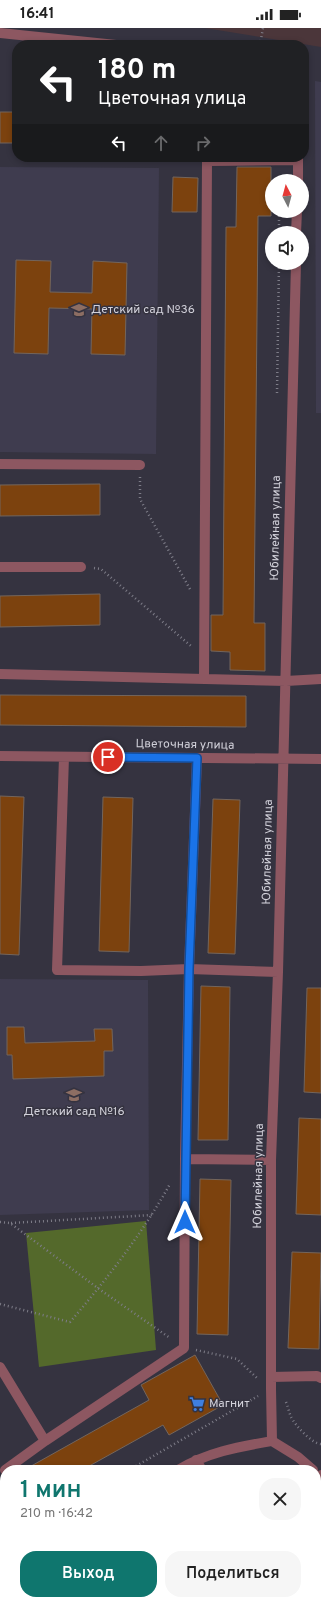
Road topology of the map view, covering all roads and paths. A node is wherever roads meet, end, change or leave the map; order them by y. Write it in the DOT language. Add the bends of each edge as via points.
graph roads {
  1 [pos="263,28"];
  2 [pos="0,33"];
  3 [pos="68,40"];
  4 [pos="261,40"];
  5 [pos="207,162"];
  6 [pos="298,162"];
  7 [pos="298,174"];
  8 [pos="296,270"];
  9 [pos="0,464"];
  10 [pos="140,465"];
  11 [pos="0,567"];
  12 [pos="82,567"];
  13 [pos="193,595"];
  14 [pos="205,658"];
  15 [pos="0,674"];
  16 [pos="204,679"];
  17 [pos="321,679"];
  18 [pos="286,681"];
  19 [pos="0,756"];
  20 [pos="64,757"];
  21 [pos="197,758"];
  22 [pos="283,759"];
  23 [pos="321,760"];
  24 [pos="189,969"];
  25 [pos="278,972"];
  26 [pos="185,1159"];
  27 [pos="271,1160"];
  28 [pos="153,1215"];
  29 [pos="0,1222"];
  30 [pos="10,1223"];
  31 [pos="98,1289"];
  32 [pos="0,1304"];
  33 [pos="184,1348"];
  34 [pos="0,1367"];
  35 [pos="270,1377"];
  36 [pos="321,1378"];
  37 [pos="271,1389"];
  38 [pos="302,1431"];
  39 [pos="44,1441"];
  40 [pos="272,1441"];
  41 [pos="321,1444"];
  42 [pos="196,1460"];
  43 [pos="12,1465"];
  44 [pos="138,1465"];
  45 [pos="187,1465"];
  46 [pos="199,1465"];
  47 [pos="307,1465"];
  1 -- 4 [label="path"];
  2 -- 3 [label="street"];
  5 -- 14 [label="street"];
  6 -- 7 [label="street"];
  8 -- 18 [label="street, Юбилейная улица"];
  9 -- 10 [label="street"];
  10 -- 13 [label="path" via="140,499"];
  11 -- 12 [label="street"];
  12 -- 14 [label="path" via="101,569"];
  14 -- 16 [label="street"];
  15 -- 16 [label="street"];
  16 -- 18 [label="street"];
  17 -- 18 [label="street"];
  18 -- 22 [label="street, Юбилейная улица"];
  19 -- 20 [label="street, Цветочная улица"];
  20 -- 21 [label="street, Цветочная улица"];
  20 -- 24 [label="street" via="58,970"];
  21 -- 22 [label="street, Цветочная улица"];
  21 -- 24 [label="street"];
  22 -- 23 [label="street, Цветочная улица"];
  22 -- 25 [label="street, Юбилейная улица"];
  24 -- 25 [label="street"];
  24 -- 26 [label="street"];
  25 -- 27 [label="street, Юбилейная улица"];
  26 -- 27 [label="street"];
  26 -- 28 [label="path"];
  26 -- 33 [label="street"];
  27 -- 35 [label="street, Юбилейная улица"];
  28 -- 30 [label="path"];
  28 -- 31 [label="path"];
  29 -- 30 [label="path"];
  30 -- 31 [label="path"];
  31 -- 32 [label="path" via="70,1322"];
  31 -- 33 [label="path"];
  33 -- 37 [label="path" via="237,1359"];
  33 -- 39 [label="street"];
  34 -- 39 [label="street"];
  35 -- 36 [label="street"];
  35 -- 37 [label="street, Юбилейная улица"];
  37 -- 40 [label="street, Юбилейная улица"];
  37 -- 44 [label="path"];
  38 -- 41 [label="path"];
  39 -- 43 [label="street"];
  40 -- 42 [label="street" via="235,1448"];
  40 -- 47 [label="street"];
  42 -- 45 [label="street"];
  42 -- 46 [label="street"];
}
